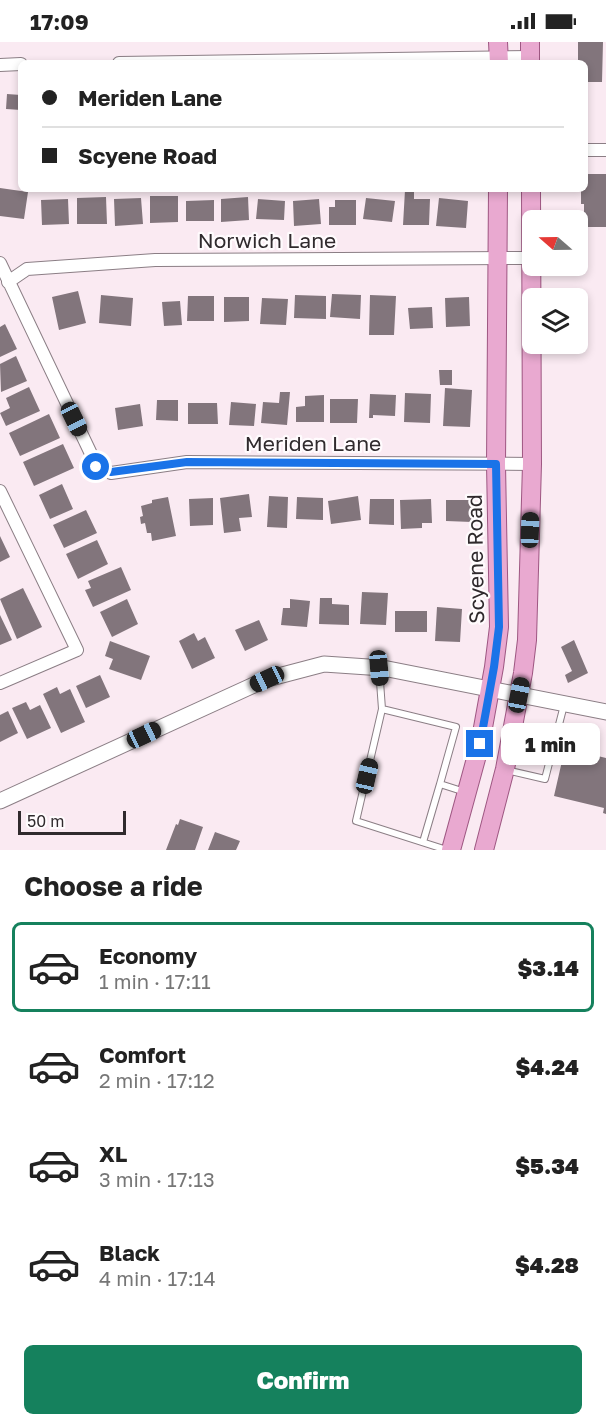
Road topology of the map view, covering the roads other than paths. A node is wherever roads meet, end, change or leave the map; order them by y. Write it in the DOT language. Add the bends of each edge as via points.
graph roads {
  1 [pos="499,54"];
  2 [pos="530,54"];
  3 [pos="246,60"];
  4 [pos="18,64"];
  5 [pos="0,65"];
  6 [pos="588,150"];
  7 [pos="606,150"];
  8 [pos="498,192"];
  9 [pos="531,192"];
  10 [pos="531,210"];
  11 [pos="498,258"];
  12 [pos="522,258"];
  13 [pos="0,263"];
  14 [pos="530,276"];
  15 [pos="8,282"];
  16 [pos="496,464"];
  17 [pos="532,464"];
  18 [pos="0,491"];
  19 [pos="3,505"];
  20 [pos="379,668"];
  21 [pos="0,683"];
  22 [pos="490,690"];
  23 [pos="519,695"];
  24 [pos="564,705"];
  25 [pos="382,709"];
  26 [pos="606,712"];
  27 [pos="505,770"];
  28 [pos="440,784"];
  29 [pos="468,793"];
  30 [pos="0,801"];
  31 [pos="423,842"];
  32 [pos="449,850"];
  33 [pos="484,850"];
  1 -- 2 [label="street"];
  1 -- 3 [label="street"];
  4 -- 5 [label="street"];
  6 -- 7 [label="street"];
  8 -- 11 [label="main road, Scyene Road"];
  9 -- 10 [label="main road"];
  11 -- 12 [label="street, Norwich Lane"];
  11 -- 15 [label="street, Norwich Lane" via="155,260 27,269"];
  11 -- 16 [label="main road, Scyene Road"];
  13 -- 15 [label="street"];
  14 -- 17 [label="main road"];
  15 -- 16 [label="street, Meriden Lane" via="96,467 111,472 187,462"];
  16 -- 17 [label="street, Meriden Lane"];
  16 -- 22 [label="main road, Scyene Road" via="499,627"];
  17 -- 23 [label="main road" via="526,640"];
  18 -- 19 [label="street"];
  19 -- 21 [label="street" via="77,650"];
  20 -- 22 [label="street"];
  20 -- 25 [label="lane"];
  20 -- 30 [label="street" via="324,664 274,676"];
  22 -- 23 [label="street"];
  22 -- 29 [label="main road, Scyene Road"];
  23 -- 24 [label="street"];
  23 -- 27 [label="main road"];
  24 -- 26 [label="street"];
  24 -- 27 [label="lane" via="545,779"];
  25 -- 28 [label="lane" via="456,727"];
  25 -- 31 [label="lane" via="356,821"];
  27 -- 33 [label="main road"];
  28 -- 29 [label="lane"];
  28 -- 31 [label="lane"];
  29 -- 32 [label="main road, Scyene Road"];
  31 -- 32 [label="lane"];
}
